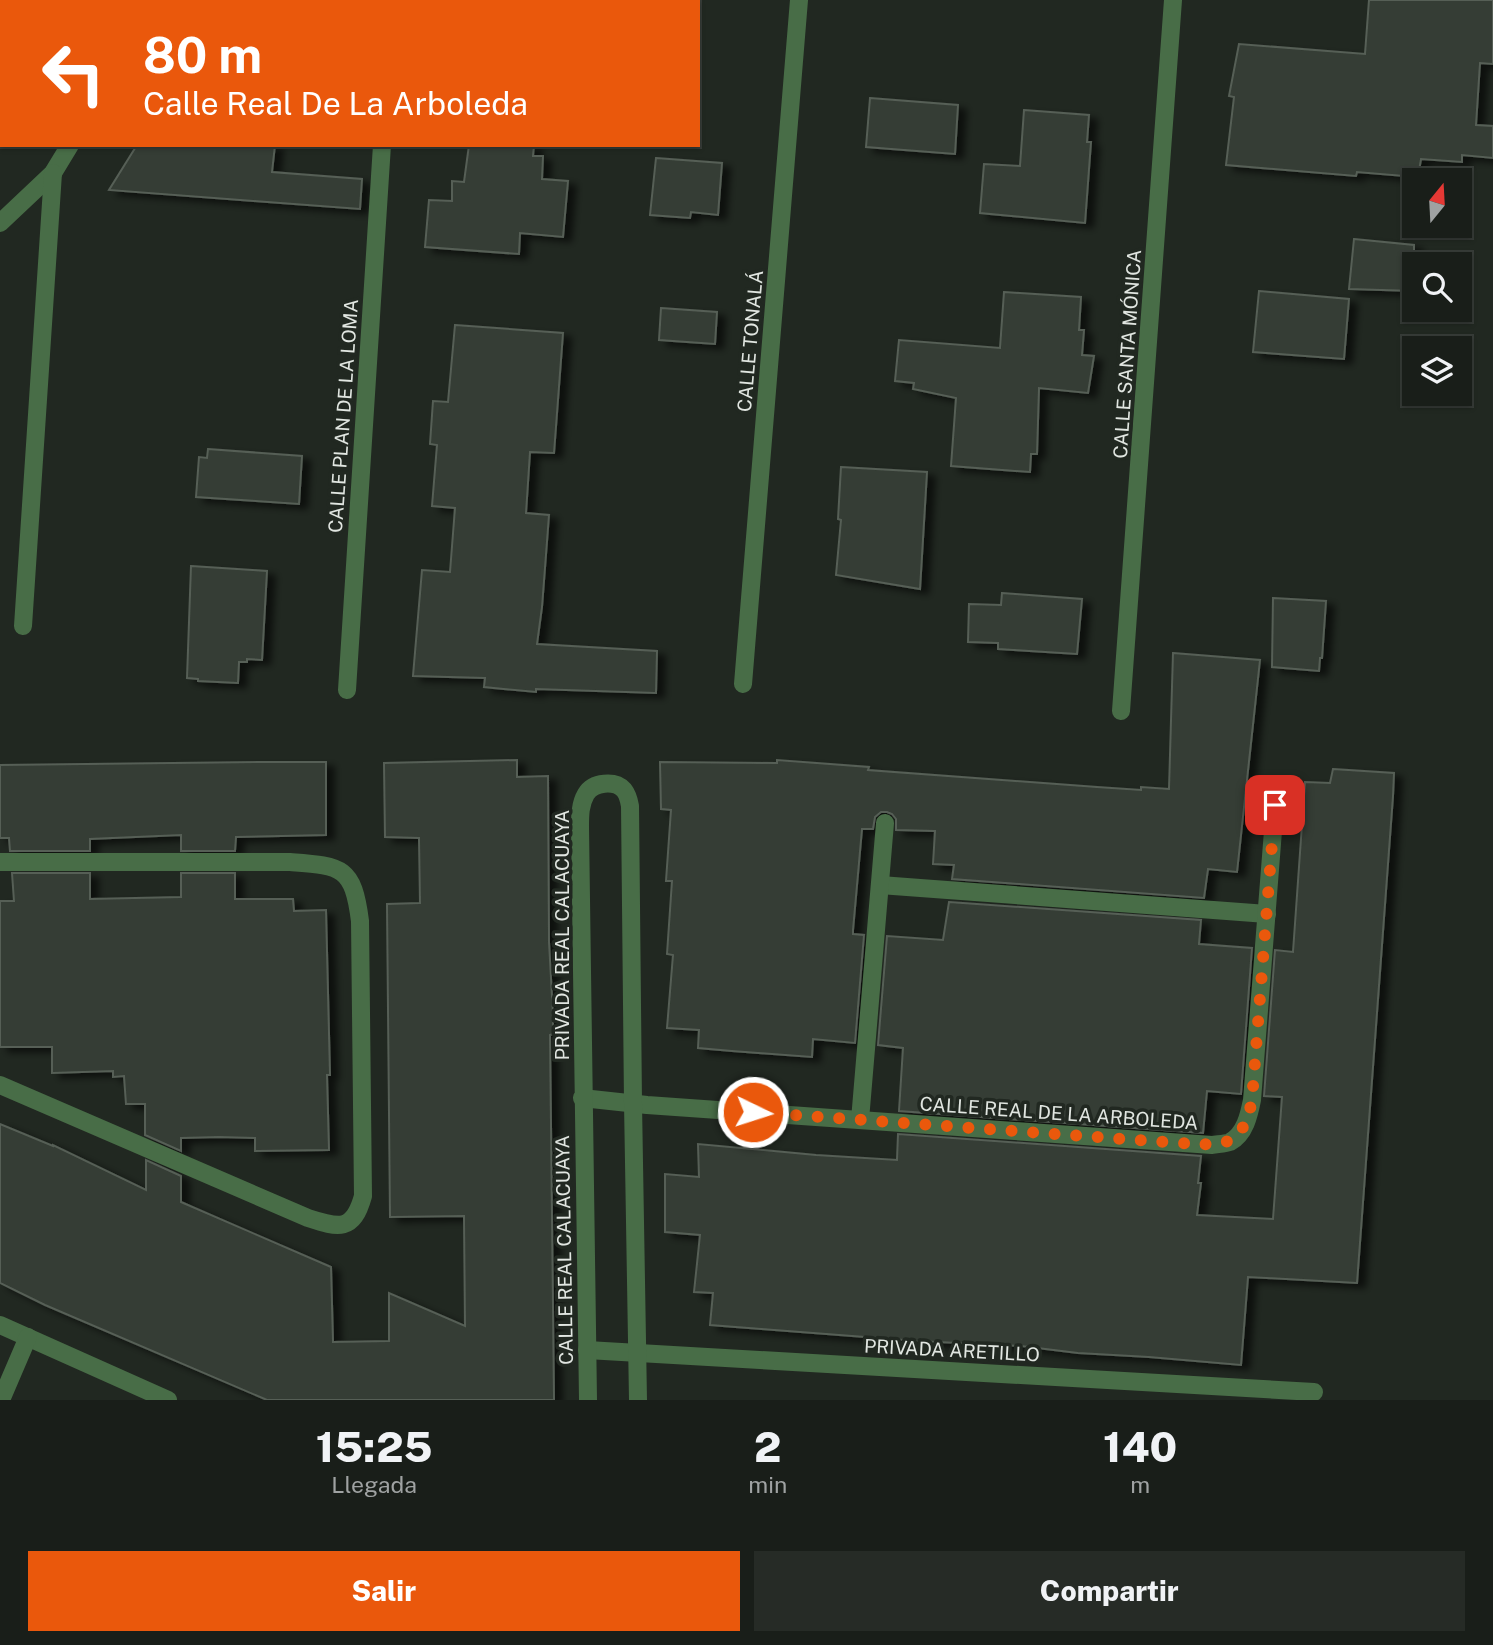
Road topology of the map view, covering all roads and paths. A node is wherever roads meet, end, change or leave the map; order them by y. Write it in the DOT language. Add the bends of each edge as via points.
graph roads {
  1 [pos="799,0"];
  2 [pos="1172,0"];
  3 [pos="69,147"];
  4 [pos="382,147"];
  5 [pos="53,173"];
  6 [pos="0,223"];
  7 [pos="23,625"];
  8 [pos="743,684"];
  9 [pos="347,690"];
  10 [pos="1121,711"];
  11 [pos="1275,805"];
  12 [pos="885,823"];
  13 [pos="0,862"];
  14 [pos="880,885"];
  15 [pos="1267,914"];
  16 [pos="0,1085"];
  17 [pos="582,1098"];
  18 [pos="633,1103"];
  19 [pos="860,1120"];
  20 [pos="0,1325"];
  21 [pos="28,1336"];
  22 [pos="587,1350"];
  23 [pos="637,1353"];
  24 [pos="1314,1392"];
  25 [pos="1,1400"];
  26 [pos="168,1400"];
  27 [pos="588,1400"];
  28 [pos="639,1400"];
  1 -- 8 [label="street, CALLE TONALÁ"];
  2 -- 10 [label="street, CALLE SANTA MÓNICA"];
  3 -- 5 [label="street"];
  4 -- 9 [label="street, CALLE PLAN DE LA LOMA"];
  5 -- 6 [label="street"];
  5 -- 7 [label="street"];
  11 -- 15 [label="street, CALLE REAL DE LA ARBOLEDA"];
  12 -- 14 [label="street"];
  13 -- 16 [label="street" via="290,862 332,867 345,875 353,884 360,921 363,1196 359,1210 354,1220 343,1224 308,1217"];
  14 -- 15 [label="street"];
  14 -- 19 [label="street"];
  15 -- 19 [label="street, CALLE REAL DE LA ARBOLEDA" via="1252,1100 1243,1129 1229,1142 1212,1145"];
  17 -- 18 [label="street, CALLE REAL DE LA ARBOLEDA"];
  17 -- 18 [label="street, PRIVADA REAL CALACUAYA" via="580,809 594,785 607,784 623,788 631,806"];
  17 -- 22 [label="street, CALLE REAL CALACUAYA"];
  18 -- 19 [label="street, CALLE REAL DE LA ARBOLEDA"];
  18 -- 23 [label="street"];
  20 -- 21 [label="street"];
  21 -- 25 [label="street"];
  21 -- 26 [label="street"];
  22 -- 23 [label="street, PRIVADA ARETILLO"];
  22 -- 27 [label="street, CALLE REAL CALACUAYA"];
  23 -- 24 [label="street, PRIVADA ARETILLO"];
  23 -- 28 [label="street"];
}
